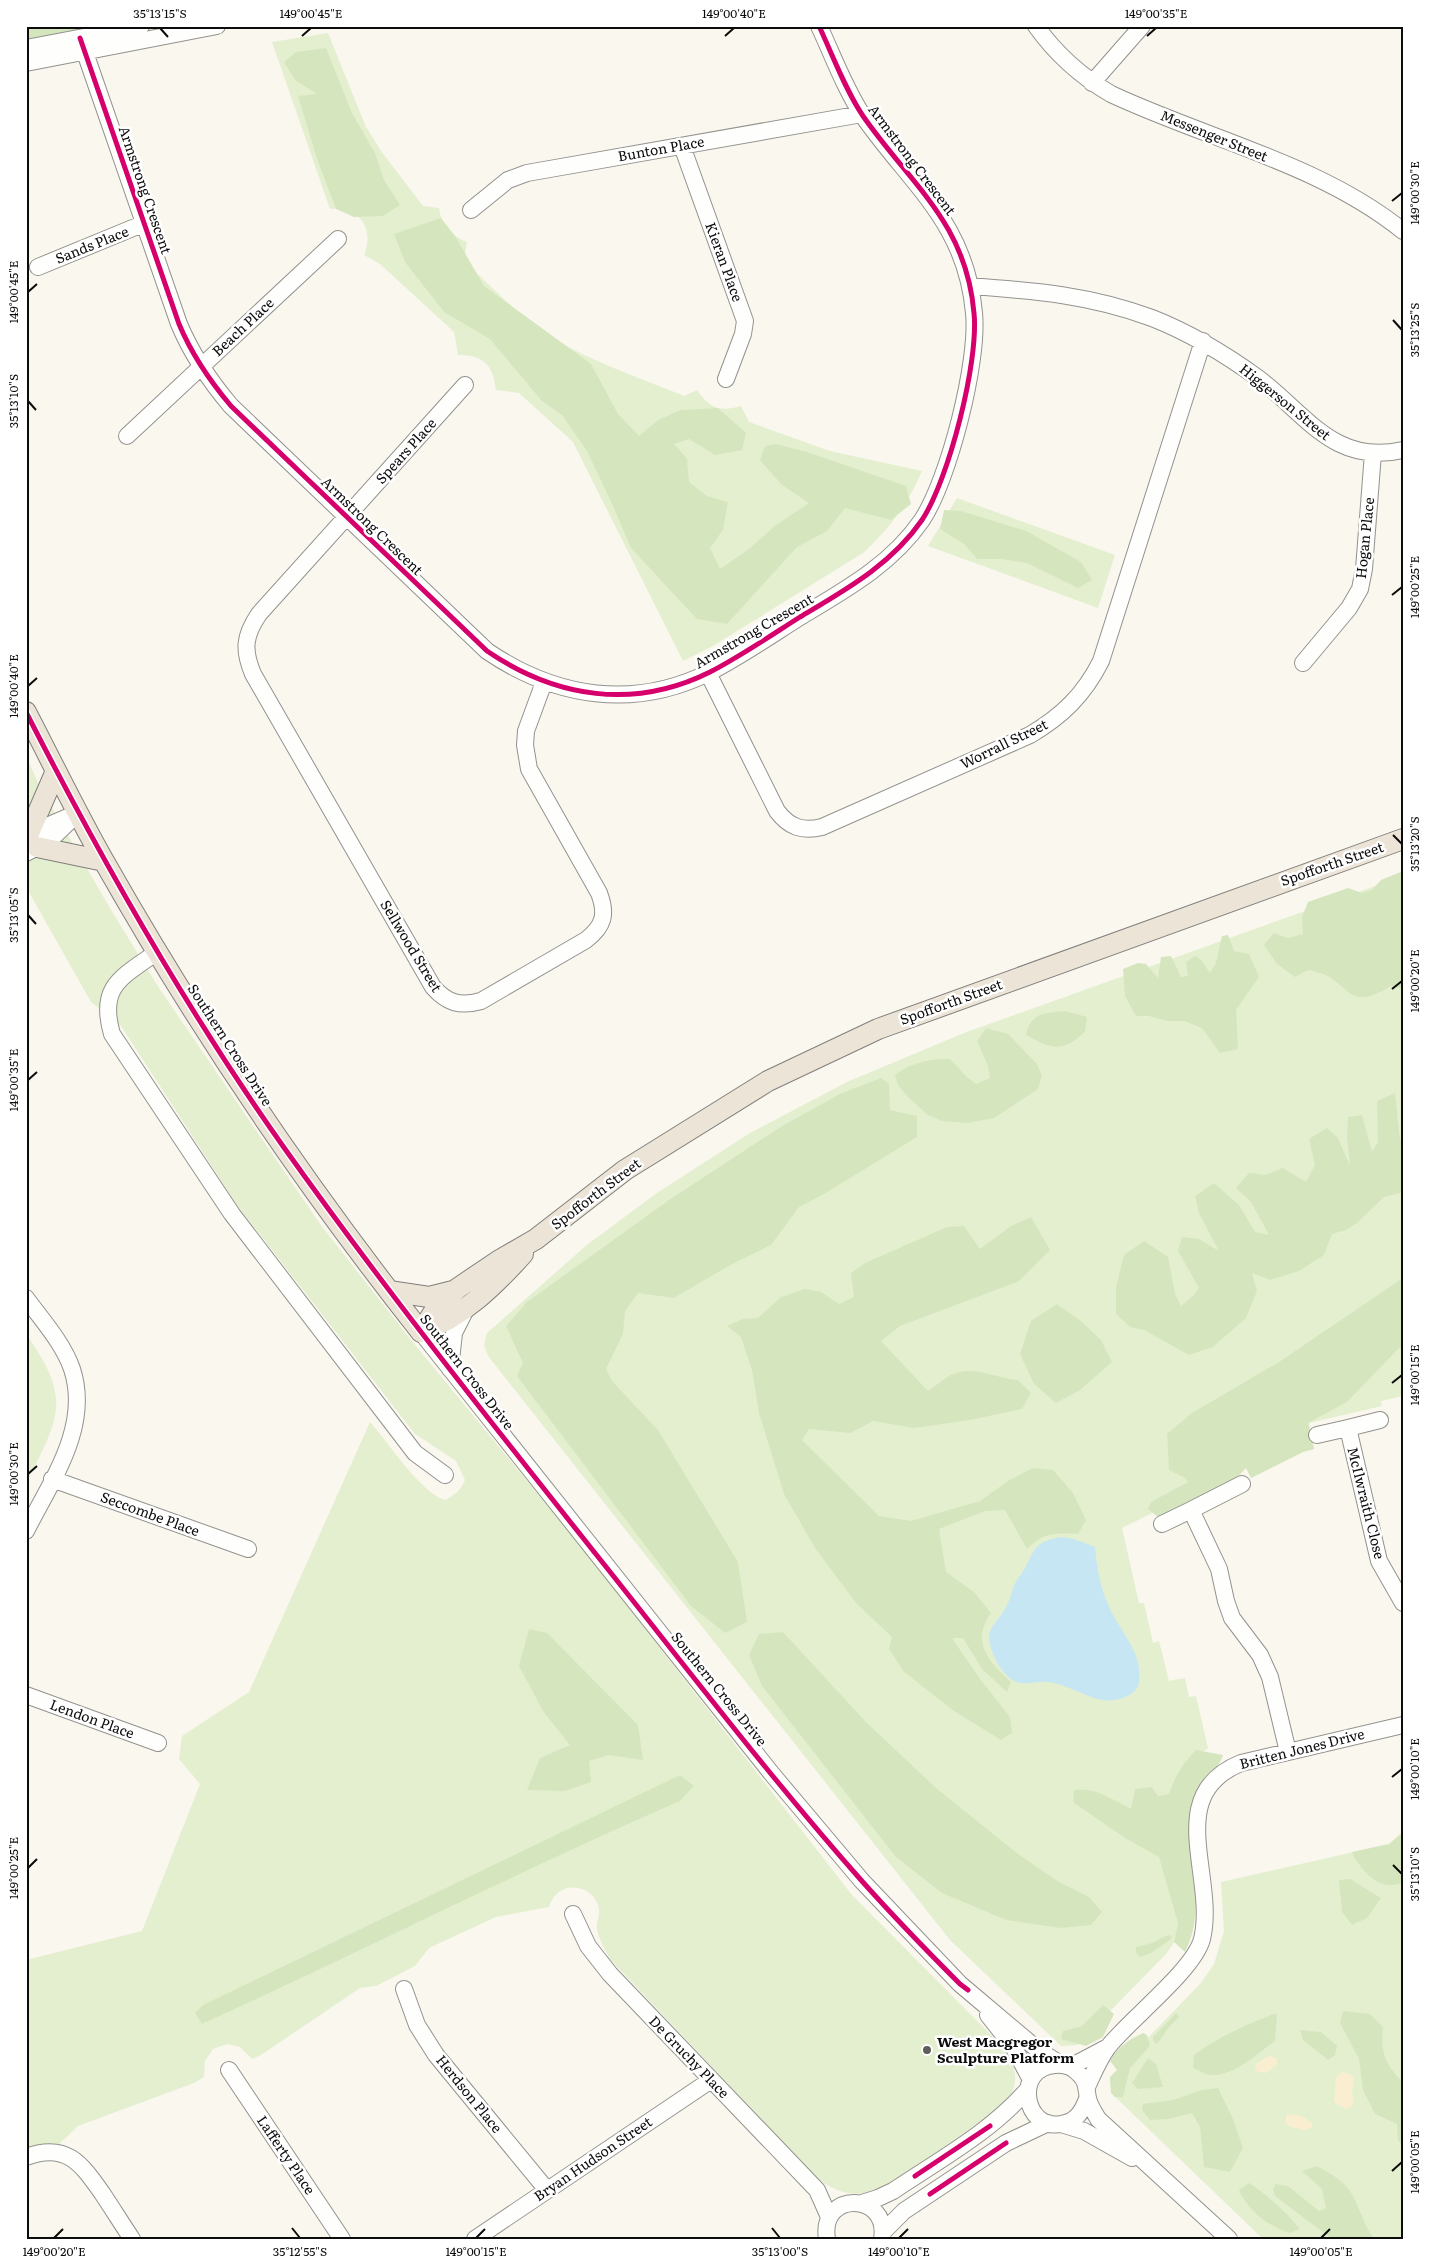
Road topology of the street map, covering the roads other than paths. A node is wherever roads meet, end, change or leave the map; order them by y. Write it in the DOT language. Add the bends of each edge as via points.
graph roads {
  1 [pos="141,26"];
  2 [pos="217,26"];
  3 [pos="819,26"];
  4 [pos="1036,26"];
  5 [pos="1142,26"];
  6 [pos="160,32"];
  7 [pos="83,45"];
  8 [pos="26,48"];
  9 [pos="26,63"];
  10 [pos="1092,82"];
  11 [pos="862,114"];
  12 [pos="682,146"];
  13 [pos="471,210"];
  14 [pos="145,223"];
  15 [pos="1403,231"];
  16 [pos="338,239"];
  17 [pos="38,267"];
  18 [pos="971,286"];
  19 [pos="1202,341"];
  20 [pos="200,367"];
  21 [pos="726,379"];
  22 [pos="465,385"];
  23 [pos="127,436"];
  24 [pos="1403,450"];
  25 [pos="1373,452"];
  26 [pos="346,517"];
  27 [pos="1303,663"];
  28 [pos="708,673"];
  29 [pos="544,682"];
  30 [pos="26,712"];
  31 [pos="56,771"];
  32 [pos="78,813"];
  33 [pos="1403,839"];
  34 [pos="30,842"];
  35 [pos="104,861"];
  36 [pos="157,952"];
  37 [pos="536,1239"];
  38 [pos="458,1288"];
  39 [pos="389,1291"];
  40 [pos="26,1298"];
  41 [pos="469,1305"];
  42 [pos="421,1332"];
  43 [pos="450,1369"];
  44 [pos="1380,1420"];
  45 [pos="1348,1428"];
  46 [pos="1317,1435"];
  47 [pos="445,1475"];
  48 [pos="52,1479"];
  49 [pos="1242,1484"];
  50 [pos="1191,1510"];
  51 [pos="1162,1524"];
  52 [pos="26,1531"];
  53 [pos="248,1550"];
  54 [pos="1403,1603"];
  55 [pos="26,1695"];
  56 [pos="1403,1725"];
  57 [pos="158,1743"];
  58 [pos="1288,1752"];
  59 [pos="573,1914"];
  60 [pos="404,1989"];
  61 [pos="968,1990"];
  62 [pos="1108,2047"];
  63 [pos="1065,2065"];
  64 [pos="229,2070"];
  65 [pos="711,2080"];
  66 [pos="1029,2084"];
  67 [pos="1087,2093"];
  68 [pos="1054,2124"];
  69 [pos="26,2157"];
  70 [pos="1158,2173"];
  71 [pos="547,2190"];
  72 [pos="817,2190"];
  73 [pos="862,2203"];
  74 [pos="845,2204"];
  75 [pos="829,2217"];
  76 [pos="882,2236"];
  77 [pos="132,2239"];
  78 [pos="342,2239"];
  79 [pos="475,2239"];
  80 [pos="827,2239"];
  81 [pos="1229,2239"];
  1 -- 7 [label="street"];
  2 -- 6 [label="street"];
  3 -- 11 [label="street, Armstrong Crescent"];
  4 -- 10 [label="street, Messenger Street" via="1062,57"];
  5 -- 10 [label="street"];
  6 -- 7 [label="street"];
  7 -- 8 [label="street"];
  7 -- 9 [label="street"];
  7 -- 14 [label="street, Armstrong Crescent"];
  10 -- 15 [label="street, Messenger Street" via="1132,104 1335,187 1377,211"];
  11 -- 12 [label="street, Bunton Place"];
  11 -- 18 [label="street, Armstrong Crescent" via="946,223"];
  12 -- 13 [label="street, Bunton Place" via="527,173 508,180"];
  12 -- 21 [label="street, Kieran Place" via="745,321"];
  14 -- 17 [label="street, Sands Place"];
  14 -- 20 [label="street, Armstrong Crescent" via="180,324"];
  16 -- 20 [label="street, Beach Place"];
  18 -- 19 [label="street, Higgerson Street" via="1054,292 1105,303 1153,318"];
  18 -- 28 [label="street, Armstrong Crescent" via="974,344 970,373 936,493 922,519 881,565 856,583"];
  19 -- 25 [label="street, Higgerson Street" via="1259,379 1330,440"];
  19 -- 28 [label="street, Worrall Street" via="1101,661 1083,692 1052,722 1030,735 809,830 796,828 784,821 777,811"];
  20 -- 23 [label="street, Beach Place"];
  20 -- 26 [label="street, Armstrong Crescent" via="231,406"];
  22 -- 26 [label="street, Spears Place"];
  24 -- 25 [label="street, Higgerson Street"];
  25 -- 27 [label="street, Hogan Place" via="1360,589"];
  26 -- 29 [label="street, Armstrong Crescent" via="487,651 524,674"];
  26 -- 29 [label="street, Sellwood Street" via="250,626 246,642 247,659 433,987 442,998 454,1004 468,1005 489,996 586,940 597,931 603,919 604,905 599,892 529,769 526,731"];
  28 -- 29 [label="street, Armstrong Crescent" via="665,688 621,695 582,692"];
  30 -- 31 [label="main road, Southern Cross Drive"];
  31 -- 32 [label="main road, Southern Cross Drive"];
  31 -- 34 [label="main road"];
  32 -- 34 [label="street"];
  32 -- 35 [label="main road, Southern Cross Drive"];
  33 -- 37 [label="main road, Spofforth Street" via="878,1029 760,1086 625,1170"];
  34 -- 35 [label="main road"];
  35 -- 36 [label="main road, Southern Cross Drive"];
  36 -- 39 [label="main road, Southern Cross Drive" via="283,1147"];
  36 -- 47 [label="street" via="125,975 111,992 107,1004 112,1034 250,1237 415,1453"];
  37 -- 38 [label="main road, Spofforth Street"];
  37 -- 41 [label="main road, Spofforth Street"];
  38 -- 39 [label="main road" via="429,1297"];
  38 -- 42 [label="main road, Spofforth Street" via="437,1307"];
  39 -- 42 [label="main road, Southern Cross Drive"];
  40 -- 48 [label="street" via="72,1368 78,1396 76,1422"];
  41 -- 42 [label="main road, Spofforth Street" via="443,1323"];
  41 -- 43 [label="street" via="454,1333"];
  42 -- 43 [label="street, Southern Cross Drive"];
  43 -- 61 [label="street, Southern Cross Drive" via="815,1826 862,1881"];
  44 -- 45 [label="street, McIlwraith Close"];
  45 -- 46 [label="street, McIlwraith Close"];
  45 -- 54 [label="street, McIlwraith Close" via="1379,1562"];
  48 -- 52 [label="street"];
  48 -- 53 [label="street, Seccombe Place"];
  49 -- 50 [label="street"];
  50 -- 51 [label="street"];
  50 -- 58 [label="street" via="1219,1569 1232,1618 1260,1656 1270,1676"];
  55 -- 57 [label="street, Lendon Place"];
  56 -- 58 [label="street, Britten Jones Drive"];
  58 -- 62 [label="street, Britten Jones Drive" via="1224,1769 1210,1781 1201,1797 1197,1814 1205,1922 1201,1941 1186,1966"];
  59 -- 65 [label="street, De Gruchy Place" via="588,1946 610,1974"];
  60 -- 71 [label="street, Herdson Place" via="417,2025 436,2055"];
  61 -- 63 [label="street, Southern Cross Drive" via="1038,2049"];
  61 -- 66 [label="street, Southern Cross Drive" via="1014,2048"];
  62 -- 63 [label="street, Britten Jones Drive"];
  62 -- 67 [label="street, Britten Jones Drive"];
  63 -- 66 [label="street" via="1049,2065 1038,2071"];
  63 -- 67 [label="street" via="1084,2079"];
  64 -- 78 [label="street, Lafferty Place"];
  65 -- 71 [label="street, Bryan Hudson Street"];
  65 -- 72 [label="street, De Gruchy Place"];
  66 -- 68 [label="street" via="1031,2110 1038,2118"];
  66 -- 73 [label="street" via="1011,2109 990,2126 892,2191"];
  67 -- 68 [label="street" via="1082,2111 1073,2120"];
  67 -- 70 [label="street" via="1098,2119"];
  68 -- 70 [label="street" via="1084,2131"];
  68 -- 76 [label="street" via="1006,2143 904,2211"];
  69 -- 77 [label="street" via="60,2152 74,2159 87,2171"];
  70 -- 81 [label="street"];
  71 -- 79 [label="street, Bryan Hudson Street"];
  72 -- 74 [label="street, De Gruchy Place"];
  72 -- 75 [label="street, De Gruchy Place"];
  73 -- 74 [label="street"];
  73 -- 76 [label="street" via="878,2214"];
  74 -- 75 [label="street"];
  75 -- 80 [label="street"];
}
